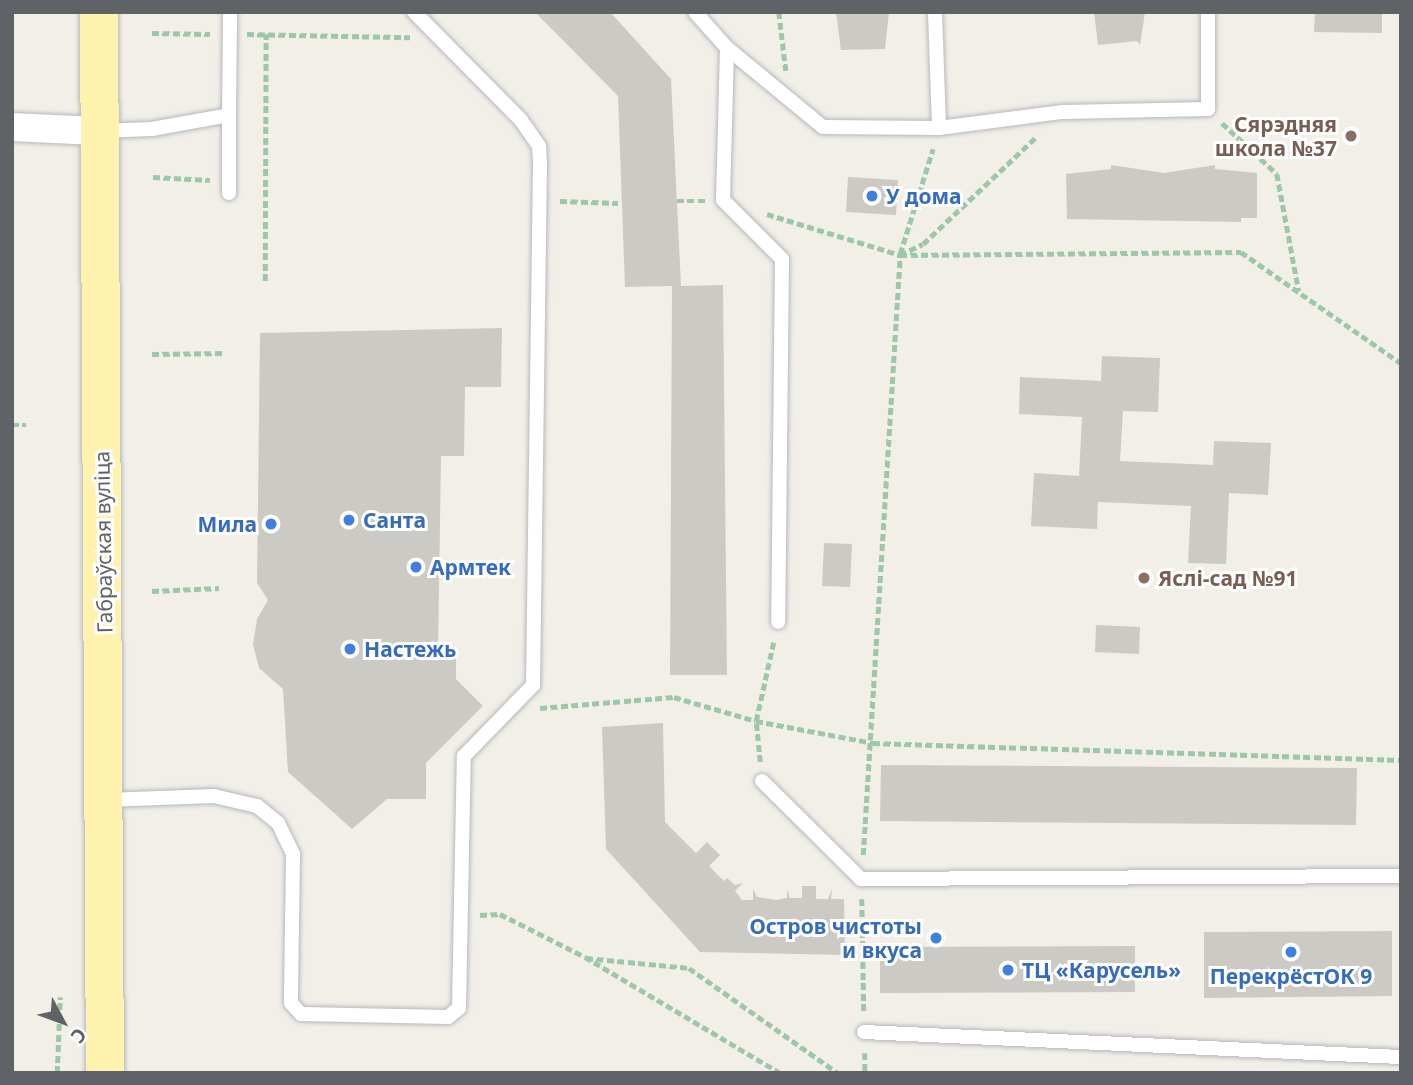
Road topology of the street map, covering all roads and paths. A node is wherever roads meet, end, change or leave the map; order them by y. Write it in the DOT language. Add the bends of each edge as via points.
graph roads {
  1 [pos="99,12"];
  2 [pos="230,12"];
  3 [pos="414,12"];
  4 [pos="695,12"];
  5 [pos="779,12"];
  6 [pos="935,12"];
  7 [pos="1208,12"];
  8 [pos="152,33"];
  9 [pos="230,34"];
  10 [pos="266,34"];
  11 [pos="439,38"];
  12 [pos="727,48"];
  13 [pos="789,99"];
  14 [pos="1208,109"];
  15 [pos="1063,112"];
  16 [pos="229,115"];
  17 [pos="12,127"];
  18 [pos="939,128"];
  19 [pos="97,131"];
  20 [pos="153,177"];
  21 [pos="229,187"];
  22 [pos="539,200"];
  23 [pos="723,200"];
  24 [pos="677,201"];
  25 [pos="618,203"];
  26 [pos="900,255"];
  27 [pos="265,281"];
  28 [pos="1299,292"];
  29 [pos="225,352"];
  30 [pos="152,354"];
  31 [pos="1400,362"];
  32 [pos="12,425"];
  33 [pos="26,425"];
  34 [pos="219,588"];
  35 [pos="152,591"];
  36 [pos="778,622"];
  37 [pos="538,708"];
  38 [pos="756,721"];
  39 [pos="873,743"];
  40 [pos="1401,760"];
  41 [pos="762,781"];
  42 [pos="106,800"];
  43 [pos="1401,876"];
  44 [pos="861,879"];
  45 [pos="462,916"];
  46 [pos="584,957"];
  47 [pos="60,997"];
  48 [pos="864,1032"];
  49 [pos="1401,1057"];
  50 [pos="57,1073"];
  51 [pos="105,1073"];
  52 [pos="393,1073"];
  53 [pos="543,1073"];
  54 [pos="780,1073"];
  55 [pos="838,1073"];
  56 [pos="865,1073"];
  1 -- 19 [label="main road, Габраўская вуліца"];
  2 -- 9 [label="lane"];
  3 -- 11 [label="lane"];
  4 -- 12 [label="lane"];
  5 -- 13 [label="path"];
  6 -- 18 [label="lane"];
  7 -- 14 [label="lane"];
  8 -- 9 [label="path"];
  9 -- 10 [label="path"];
  9 -- 16 [label="lane"];
  10 -- 11 [label="path"];
  10 -- 27 [label="path"];
  11 -- 22 [label="lane" via="521,120 538,146"];
  12 -- 13 [label="lane"];
  12 -- 23 [label="lane"];
  13 -- 18 [label="lane" via="823,127"];
  14 -- 15 [label="lane"];
  14 -- 28 [label="path" via="1278,174"];
  15 -- 18 [label="lane"];
  15 -- 26 [label="path" via="923,244"];
  16 -- 19 [label="lane" via="152,129"];
  16 -- 21 [label="lane"];
  17 -- 19 [label="street"];
  18 -- 26 [label="path"];
  19 -- 42 [label="main road, Габраўская вуліца"];
  20 -- 21 [label="path"];
  22 -- 25 [label="path"];
  22 -- 45 [label="lane" via="533,685 464,756"];
  23 -- 24 [label="path"];
  23 -- 26 [label="path"];
  23 -- 36 [label="lane" via="782,259"];
  26 -- 28 [label="path" via="1241,252"];
  26 -- 39 [label="path"];
  28 -- 31 [label="path"];
  29 -- 30 [label="path"];
  32 -- 33 [label="path"];
  34 -- 35 [label="path"];
  36 -- 38 [label="path"];
  37 -- 38 [label="path" via="674,698"];
  38 -- 39 [label="path"];
  38 -- 41 [label="path"];
  39 -- 40 [label="path"];
  39 -- 44 [label="path"];
  41 -- 44 [label="lane"];
  42 -- 45 [label="lane" via="214,796 257,806 278,823 293,854 291,1003 301,1014 455,1014 460,1002"];
  42 -- 51 [label="main road, Габраўская вуліца"];
  43 -- 44 [label="lane"];
  44 -- 48 [label="path"];
  45 -- 46 [label="path" via="500,914"];
  46 -- 54 [label="path"];
  46 -- 55 [label="path" via="689,968"];
  47 -- 50 [label="path"];
  48 -- 49 [label="lane"];
  48 -- 56 [label="path"];
  52 -- 53 [label="path"];
}
